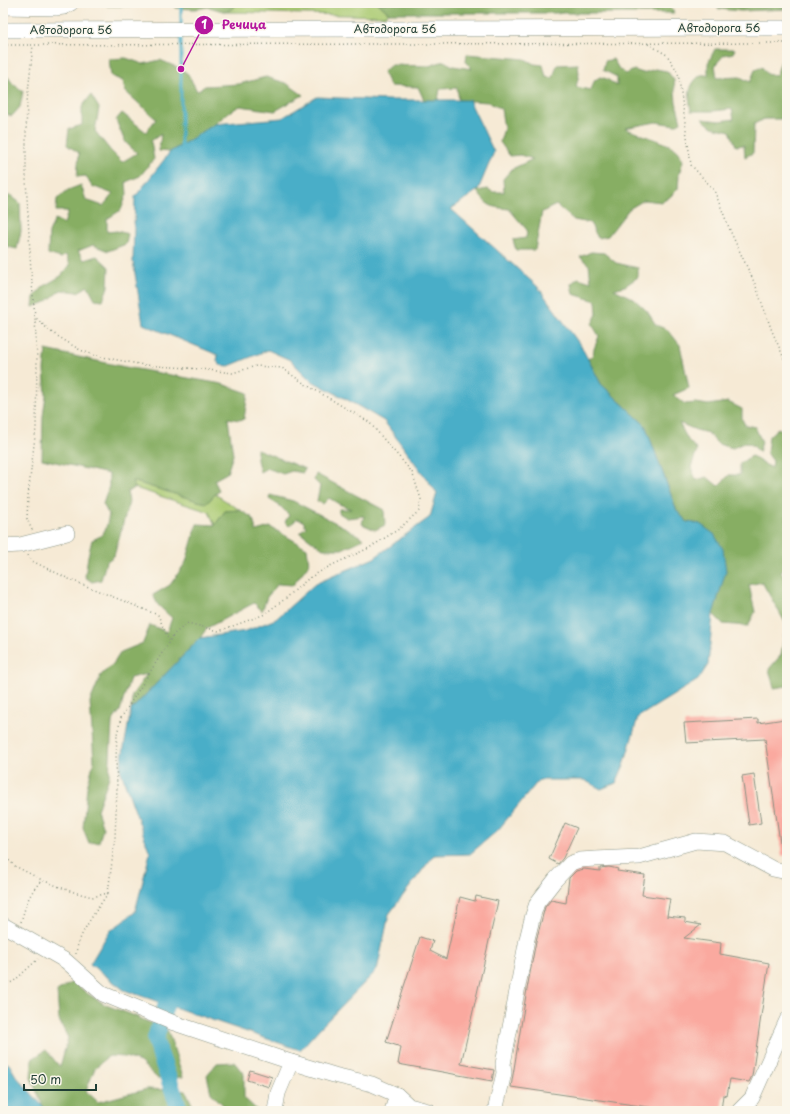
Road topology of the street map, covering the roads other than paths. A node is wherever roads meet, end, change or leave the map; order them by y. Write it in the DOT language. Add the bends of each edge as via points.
graph roads {
  1 [pos="71,3"];
  2 [pos="3,7"];
  3 [pos="787,28"];
  4 [pos="3,30"];
  5 [pos="67,533"];
  6 [pos="3,546"];
  7 [pos="787,872"];
  8 [pos="3,925"];
  9 [pos="787,1020"];
  10 [pos="291,1062"];
  11 [pos="397,1095"];
  12 [pos="274,1111"];
  13 [pos="392,1111"];
  14 [pos="428,1111"];
  15 [pos="495,1111"];
  16 [pos="739,1111"];
  1 -- 2 [label="street" via="56,8"];
  3 -- 4 [label="street, Автодорога 56"];
  5 -- 6 [label="street" via="20,545"];
  7 -- 15 [label="street" via="773,869 725,843 696,841 639,857 580,860 567,867 538,903 533,915"];
  8 -- 10 [label="street" via="66,961 103,994 174,1023"];
  9 -- 16 [label="street" via="752,1098"];
  10 -- 11 [label="street" via="372,1084"];
  10 -- 12 [label="street"];
  11 -- 13 [label="street"];
  11 -- 14 [label="street" via="409,1106"];
}
